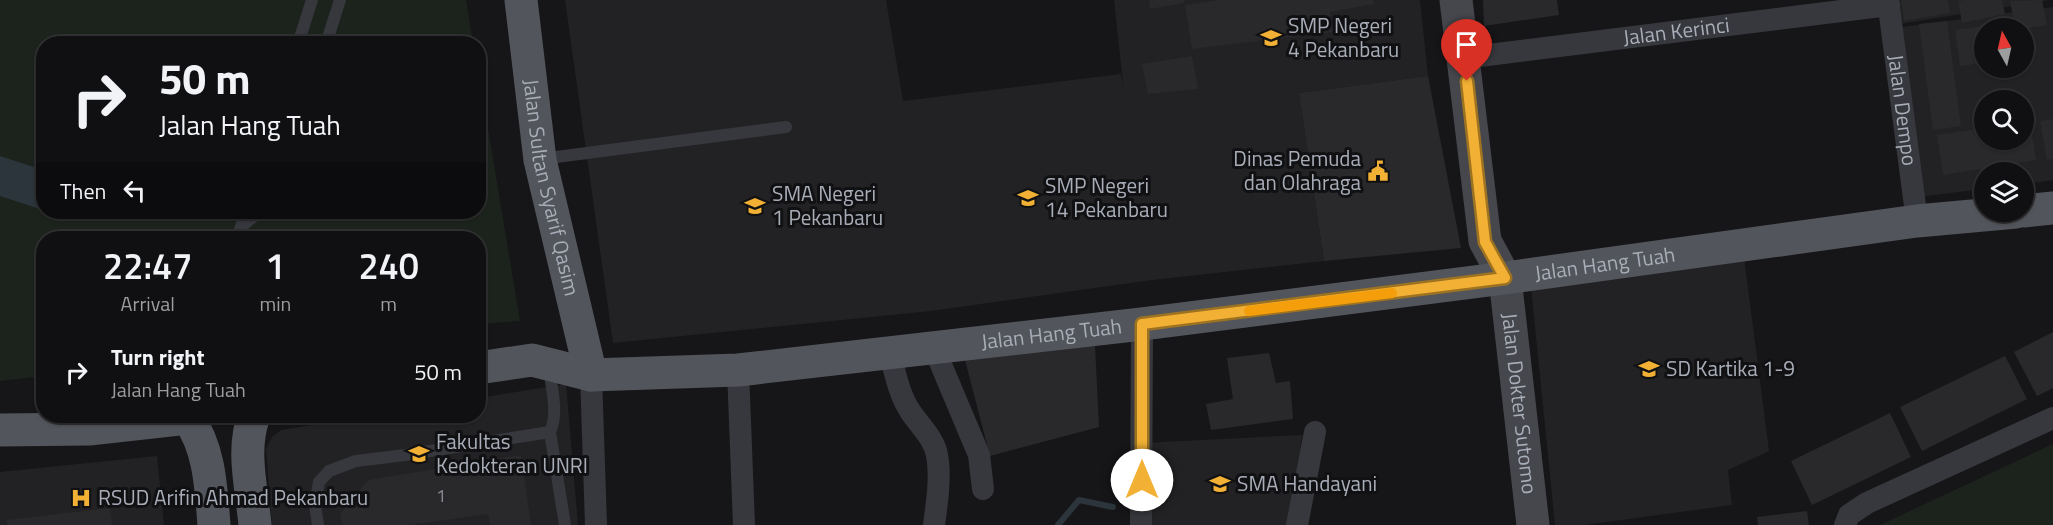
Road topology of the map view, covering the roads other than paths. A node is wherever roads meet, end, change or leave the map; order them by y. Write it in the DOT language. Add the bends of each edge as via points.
graph roads {
  1 [pos="312,0"];
  2 [pos="340,0"];
  3 [pos="521,0"];
  4 [pos="1456,0"];
  5 [pos="1888,2"];
  6 [pos="301,36"];
  7 [pos="329,36"];
  8 [pos="1464,58"];
  9 [pos="786,127"];
  10 [pos="540,160"];
  11 [pos="2053,208"];
  12 [pos="2034,210"];
  13 [pos="1974,216"];
  14 [pos="252,219"];
  15 [pos="1917,221"];
  16 [pos="241,231"];
  17 [pos="1505,278"];
  18 [pos="1142,324"];
  19 [pos="934,348"];
  20 [pos="890,353"];
  21 [pos="548,364"];
  22 [pos="486,367"];
  23 [pos="738,370"];
  24 [pos="591,375"];
  25 [pos="36,411"];
  26 [pos="2053,418"];
  27 [pos="0,421"];
  28 [pos="138,423"];
  29 [pos="191,423"];
  30 [pos="203,423"];
  31 [pos="237,423"];
  32 [pos="252,423"];
  33 [pos="0,430"];
  34 [pos="550,432"];
  35 [pos="1315,432"];
  36 [pos="983,489"];
  37 [pos="214,525"];
  38 [pos="255,525"];
  39 [pos="318,525"];
  40 [pos="565,525"];
  41 [pos="596,525"];
  42 [pos="744,525"];
  43 [pos="934,525"];
  44 [pos="1141,525"];
  45 [pos="1297,525"];
  46 [pos="1533,525"];
  47 [pos="1845,525"];
  1 -- 6 [label="lane"];
  2 -- 7 [label="lane"];
  3 -- 10 [label="main road, Jalan Sultan Syarif Qasim"];
  4 -- 8 [label="main road, Jalan Dokter Sutomo"];
  5 -- 8 [label="street, Jalan Kerinci"];
  5 -- 15 [label="street, Jalan Dempo"];
  8 -- 17 [label="main road, Jalan Dokter Sutomo" via="1485,242"];
  9 -- 10 [label="lane"];
  10 -- 24 [label="main road, Jalan Sultan Syarif Qasim"];
  11 -- 12 [label="main road"];
  13 -- 15 [label="main road, Jalan Hang Tuah"];
  14 -- 16 [label="lane"];
  15 -- 17 [label="main road, Jalan Hang Tuah"];
  17 -- 18 [label="main road, Jalan Hang Tuah"];
  17 -- 46 [label="main road, Jalan Dokter Sutomo"];
  18 -- 19 [label="main road, Jalan Hang Tuah"];
  18 -- 44 [label="street"];
  19 -- 20 [label="main road, Jalan Hang Tuah"];
  19 -- 36 [label="street" via="979,455"];
  20 -- 23 [label="main road, Jalan Hang Tuah"];
  20 -- 43 [label="street" via="899,389 937,454"];
  21 -- 22 [label="main road, Jalan Hang Tuah" via="532,360"];
  21 -- 24 [label="main road, Jalan Hang Tuah"];
  21 -- 34 [label="lane" via="554,415"];
  23 -- 24 [label="main road, Jalan Hang Tuah"];
  23 -- 42 [label="street"];
  24 -- 41 [label="street"];
  25 -- 27 [label="main road"];
  26 -- 47 [label="street" via="1867,503 1849,515"];
  28 -- 33 [label="main road" via="89,429"];
  29 -- 37 [label="main road" via="204,446"];
  30 -- 31 [label="main road"];
  32 -- 38 [label="main road" via="248,442"];
  34 -- 39 [label="lane" via="356,461 329,471 320,482 315,505"];
  34 -- 40 [label="lane"];
  35 -- 45 [label="street"];
}
